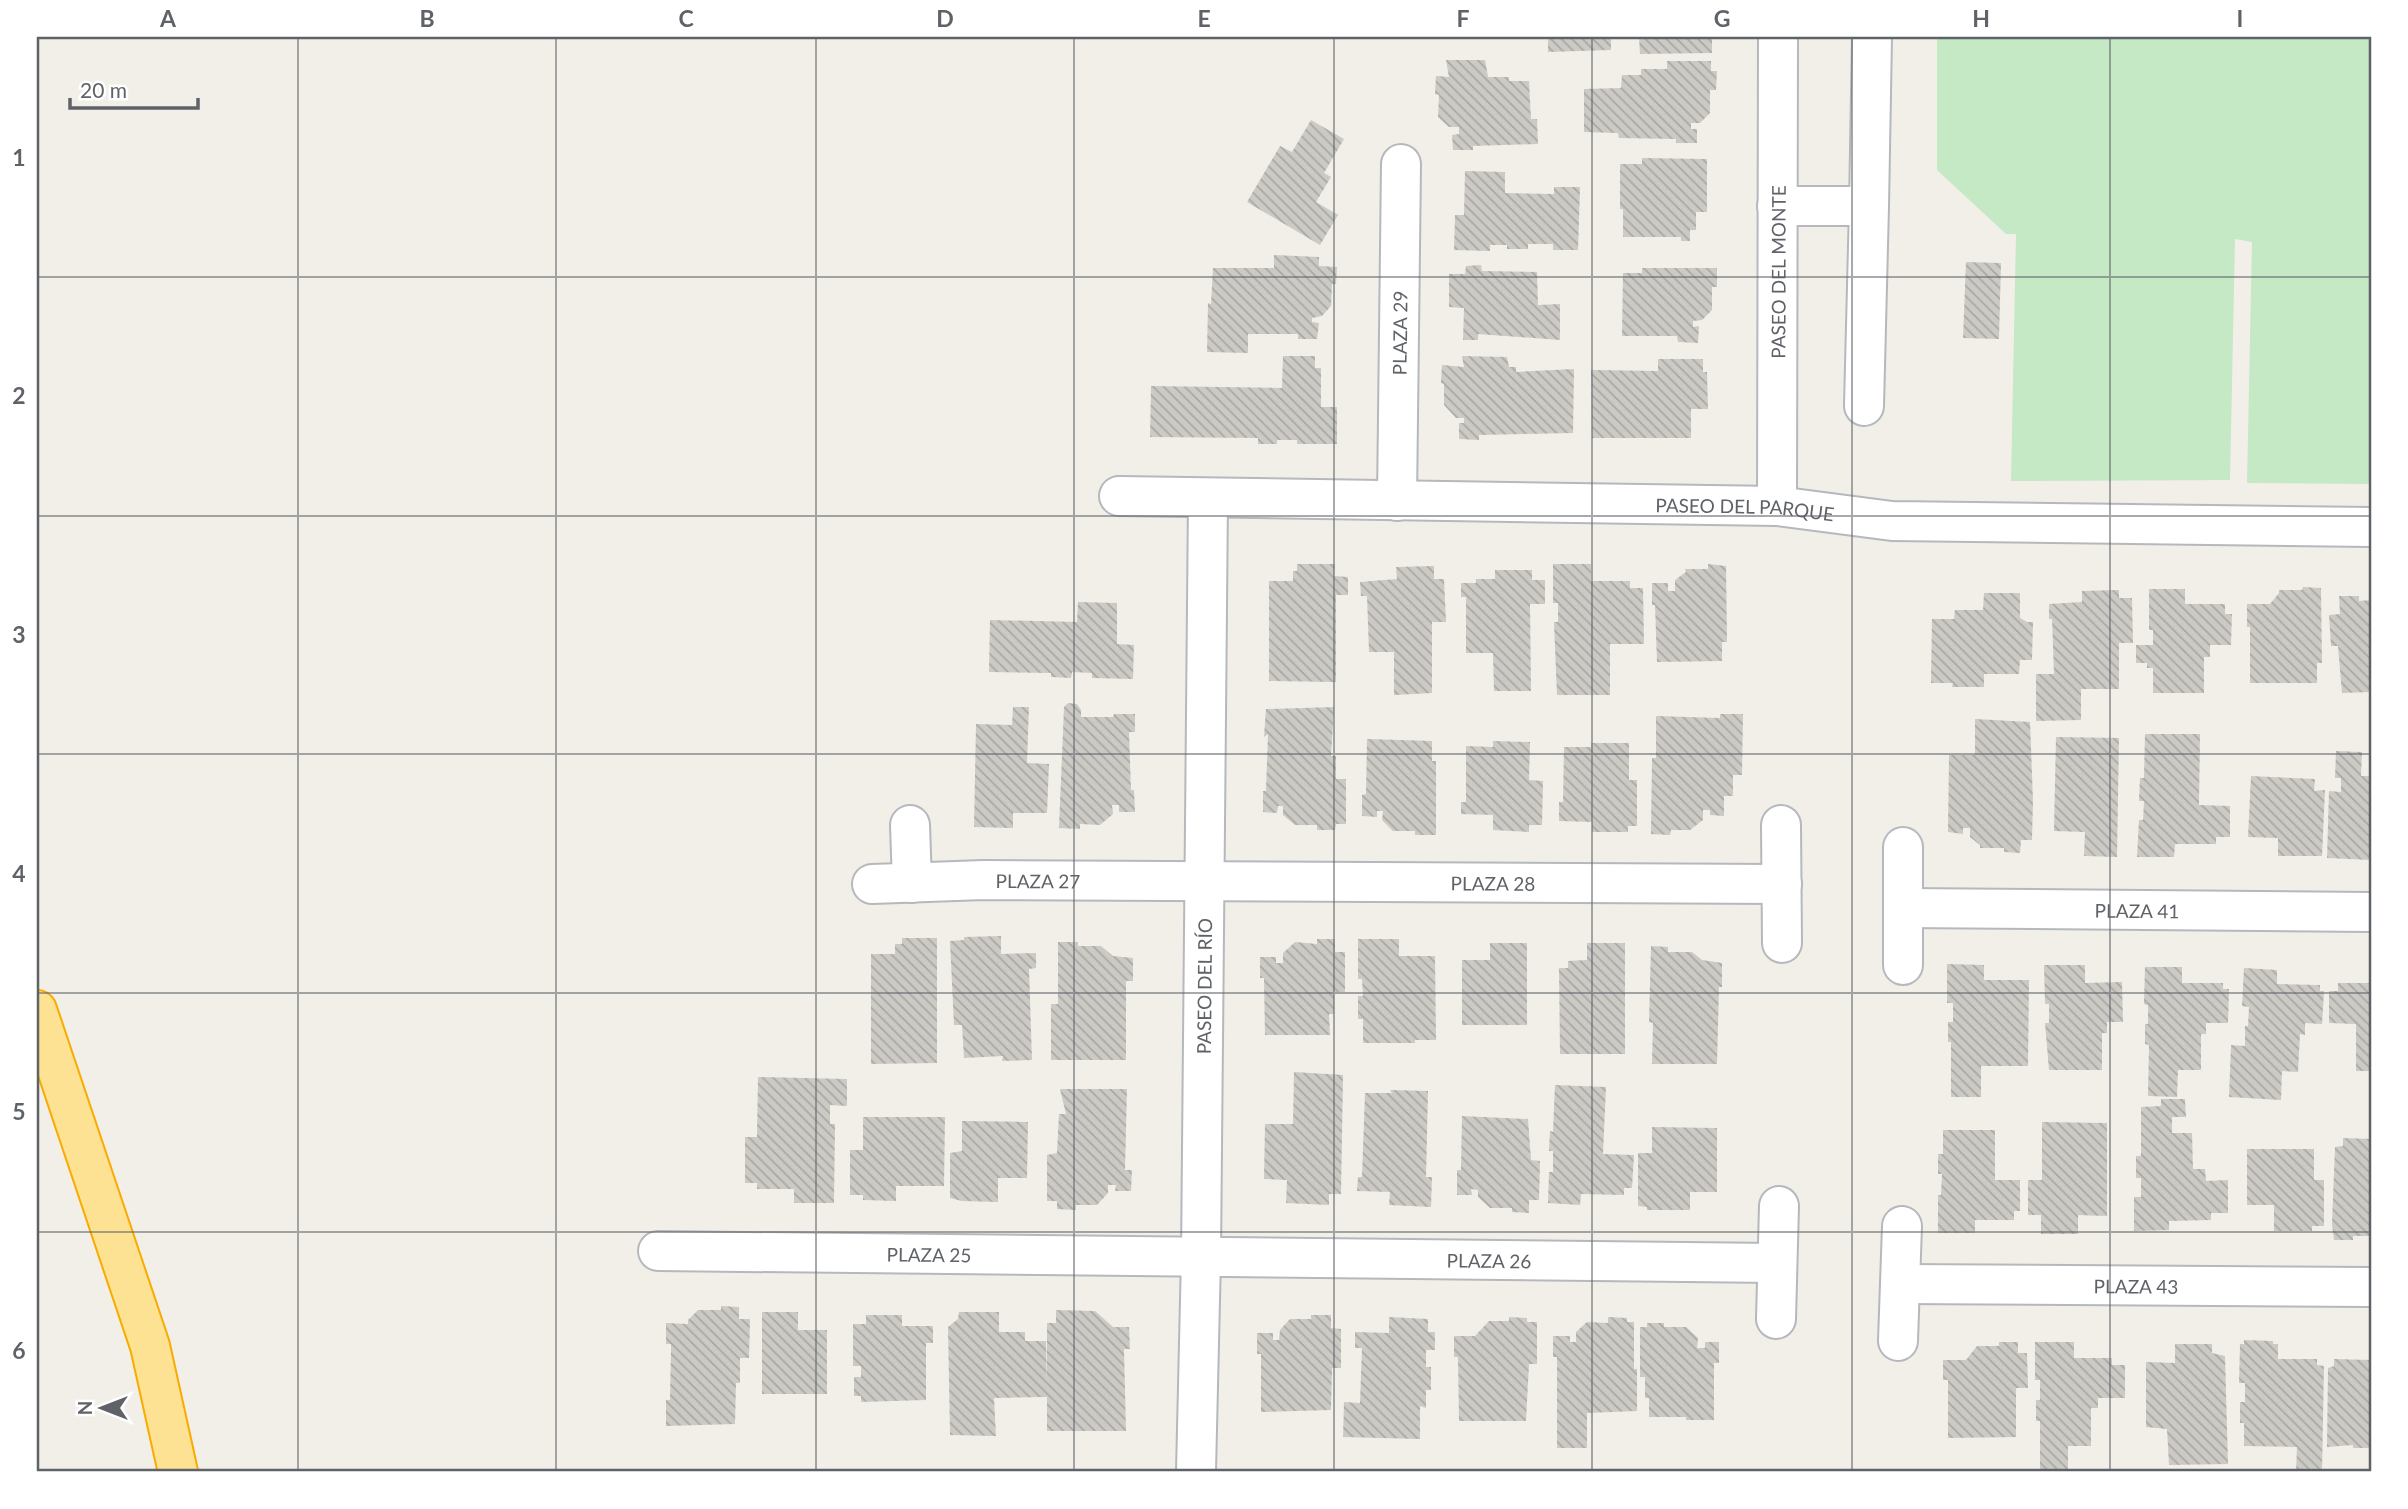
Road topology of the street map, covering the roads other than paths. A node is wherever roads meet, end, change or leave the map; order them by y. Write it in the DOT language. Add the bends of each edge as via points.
graph roads {
  1 [pos="1778,37"];
  2 [pos="1872,37"];
  3 [pos="1401,164"];
  4 [pos="1777,206"];
  5 [pos="1868,206"];
  6 [pos="1864,406"];
  7 [pos="1119,496"];
  8 [pos="1208,498"];
  9 [pos="1397,501"];
  10 [pos="1777,506"];
  11 [pos="2371,527"];
  12 [pos="910,825"];
  13 [pos="1781,825"];
  14 [pos="1903,847"];
  15 [pos="1205,881"];
  16 [pos="912,883"];
  17 [pos="872,884"];
  18 [pos="1782,884"];
  19 [pos="1903,908"];
  20 [pos="2371,912"];
  21 [pos="1782,943"];
  22 [pos="1903,965"];
  23 [pos="37,1010"];
  24 [pos="1779,1206"];
  25 [pos="1902,1226"];
  26 [pos="658,1251"];
  27 [pos="1201,1257"];
  28 [pos="1777,1263"];
  29 [pos="1900,1284"];
  30 [pos="2371,1287"];
  31 [pos="1776,1319"];
  32 [pos="1898,1341"];
  33 [pos="178,1472"];
  34 [pos="1196,1472"];
  1 -- 4 [label="street, PASEO DEL MONTE"];
  2 -- 5 [label="street"];
  3 -- 9 [label="street, PLAZA 29"];
  4 -- 5 [label="street"];
  4 -- 10 [label="street, PASEO DEL MONTE"];
  5 -- 6 [label="street"];
  7 -- 8 [label="street, PASEO DEL PARQUE"];
  8 -- 9 [label="street, PASEO DEL PARQUE"];
  8 -- 15 [label="street, PASEO DEL RÍO"];
  9 -- 10 [label="street, PASEO DEL PARQUE"];
  10 -- 11 [label="street, PASEO DEL PARQUE" via="1892,521"];
  12 -- 16 [label="street"];
  13 -- 18 [label="street"];
  14 -- 19 [label="street"];
  15 -- 16 [label="street, PLAZA 27"];
  15 -- 18 [label="street, PLAZA 28"];
  15 -- 27 [label="street, PASEO DEL RÍO"];
  16 -- 17 [label="street, PLAZA 27"];
  18 -- 21 [label="street"];
  19 -- 20 [label="street, PLAZA 41"];
  19 -- 22 [label="street"];
  23 -- 33 [label="highway" via="150,1346"];
  24 -- 28 [label="street"];
  25 -- 29 [label="street"];
  26 -- 27 [label="street, PLAZA 25"];
  27 -- 28 [label="street, PLAZA 26"];
  27 -- 34 [label="street, PASEO DEL RÍO"];
  28 -- 31 [label="street"];
  29 -- 30 [label="street, PLAZA 43"];
  29 -- 32 [label="street"];
}
